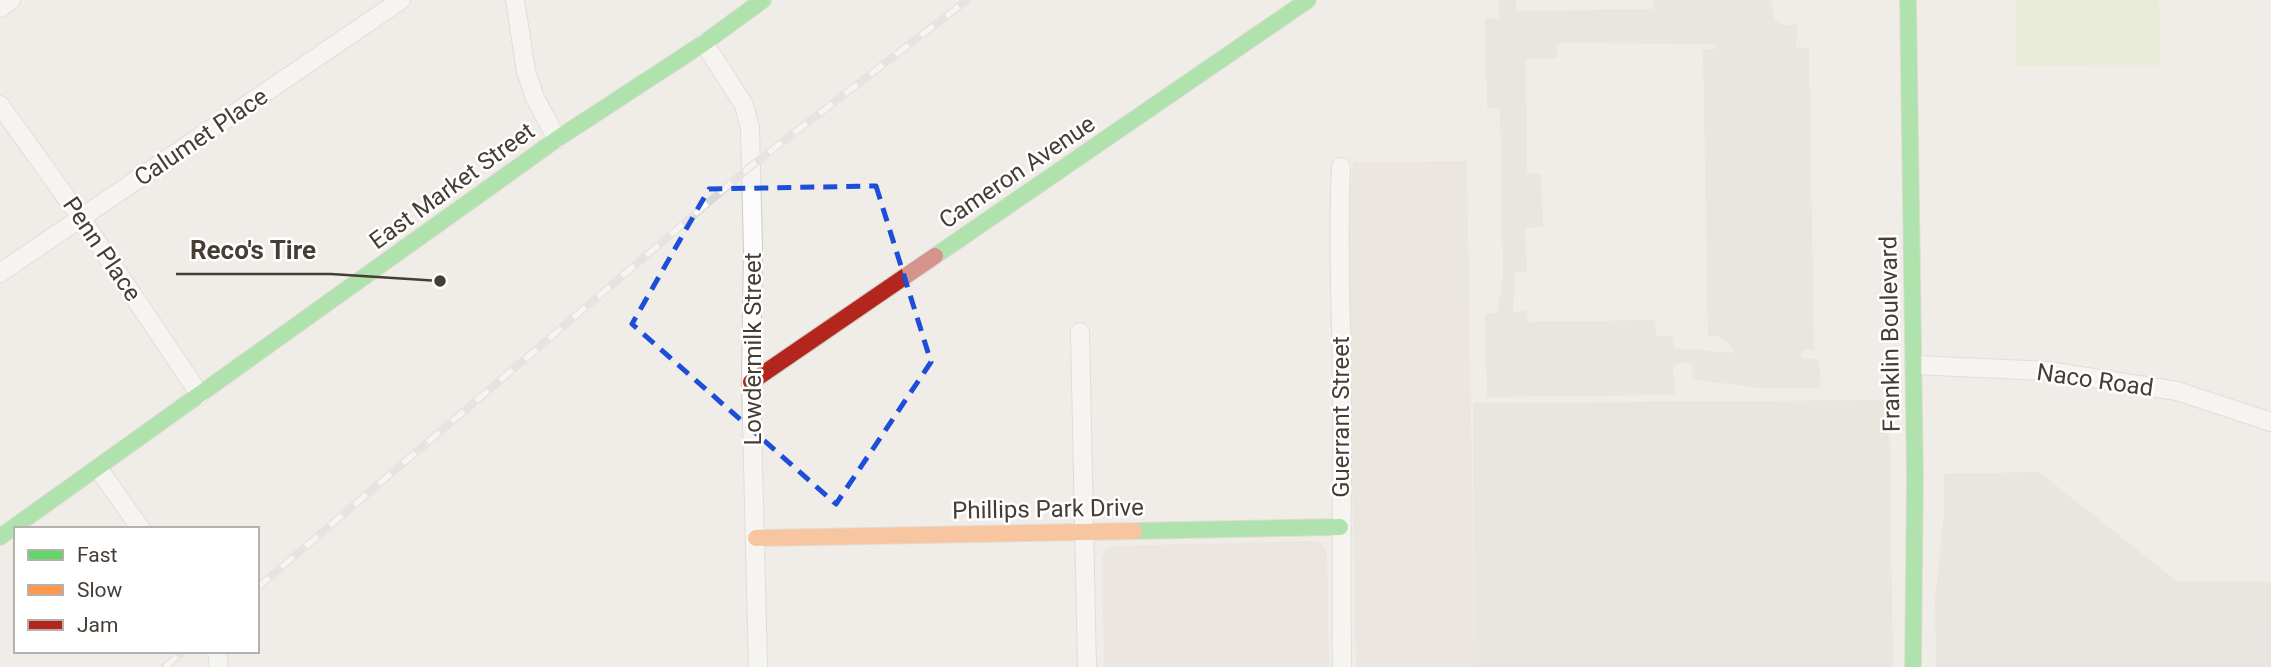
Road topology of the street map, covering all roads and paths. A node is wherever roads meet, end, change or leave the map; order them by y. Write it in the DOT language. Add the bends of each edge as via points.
graph roads {
  1 [pos="11,0"];
  2 [pos="401,0"];
  3 [pos="516,0"];
  4 [pos="763,0"];
  5 [pos="1308,0"];
  6 [pos="1908,0"];
  7 [pos="0,8"];
  8 [pos="704,43"];
  9 [pos="0,106"];
  10 [pos="557,139"];
  11 [pos="1340,167"];
  12 [pos="81,218"];
  13 [pos="0,272"];
  14 [pos="1080,332"];
  15 [pos="1914,365"];
  16 [pos="751,382"];
  17 [pos="200,396"];
  18 [pos="2271,422"];
  19 [pos="98,468"];
  20 [pos="14,527"];
  21 [pos="140,527"];
  22 [pos="1340,527"];
  23 [pos="1084,531"];
  24 [pos="756,538"];
  25 [pos="758,667"];
  26 [pos="1087,667"];
  27 [pos="1342,667"];
  28 [pos="1913,667"];
  1 -- 7 [label="street"];
  2 -- 12 [label="street, Calumet Place"];
  3 -- 10 [label="street" via="526,71"];
  4 -- 8 [label="street, East Market Street"];
  5 -- 16 [label="street, Cameron Avenue"];
  6 -- 15 [label="street, Franklin Boulevard"];
  8 -- 10 [label="street, East Market Street"];
  8 -- 16 [label="street, Lowdermilk Street" via="744,105 751,128"];
  9 -- 12 [label="street, Penn Place"];
  10 -- 17 [label="street, East Market Street"];
  11 -- 22 [label="street, Guerrant Street"];
  12 -- 13 [label="street, Calumet Place"];
  12 -- 17 [label="street, Penn Place"];
  14 -- 23 [label="street"];
  15 -- 18 [label="street, Naco Road" via="2048,371 2177,391"];
  15 -- 28 [label="street, Franklin Boulevard"];
  16 -- 24 [label="street, Lowdermilk Street"];
  17 -- 19 [label="street, East Market Street"];
  19 -- 20 [label="street, East Market Street"];
  19 -- 21 [label="street"];
  22 -- 23 [label="street, Phillips Park Drive"];
  22 -- 27 [label="street, Guerrant Street"];
  23 -- 24 [label="street, Phillips Park Drive"];
  23 -- 26 [label="street"];
  24 -- 25 [label="street, Lowdermilk Street"];
}
